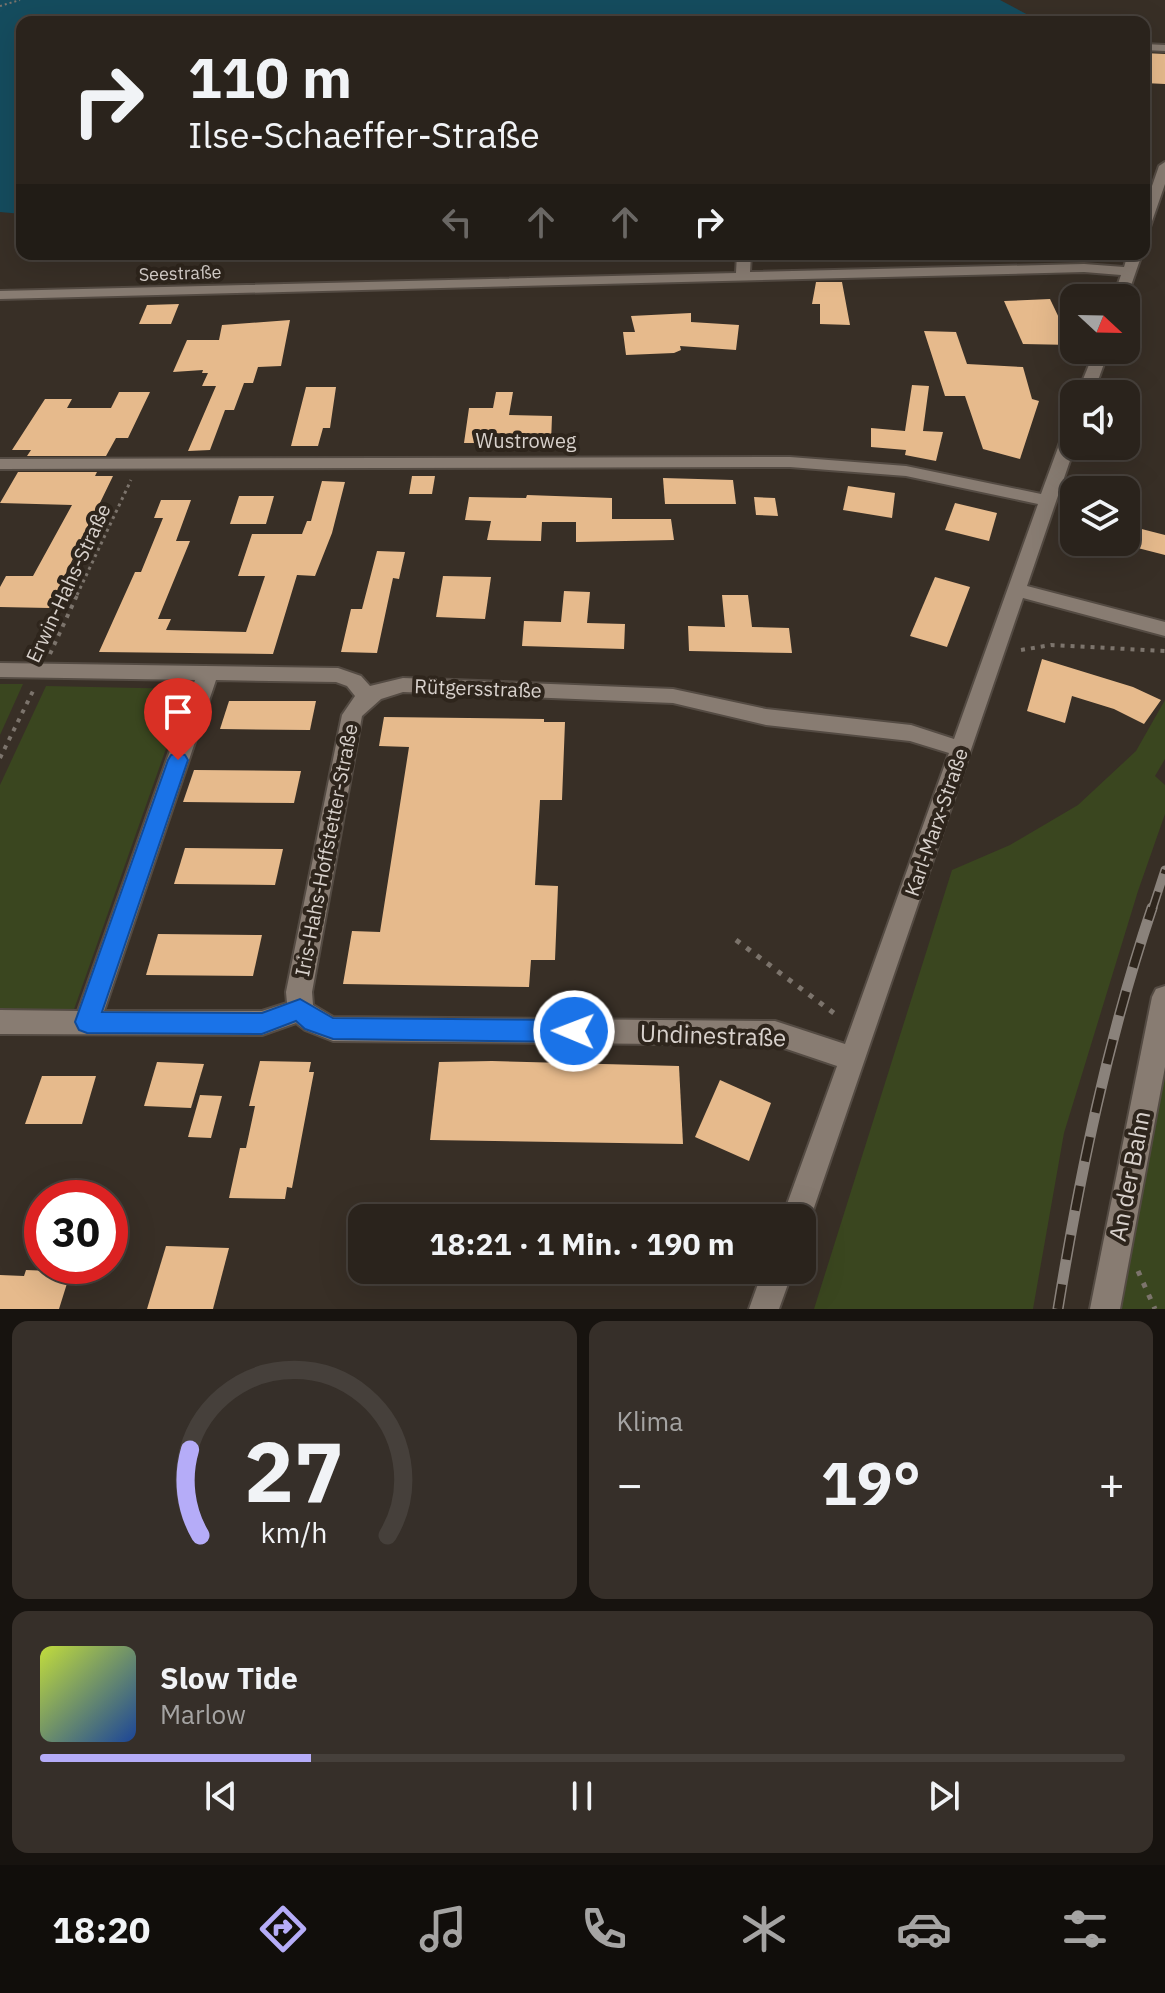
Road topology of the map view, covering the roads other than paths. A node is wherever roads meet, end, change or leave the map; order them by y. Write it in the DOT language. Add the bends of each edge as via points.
graph roads {
  1 [pos="1160,168"];
  2 [pos="1150,205"];
  3 [pos="744,260"];
  4 [pos="1133,260"];
  5 [pos="1128,272"];
  6 [pos="743,277"];
  7 [pos="1124,284"];
  8 [pos="0,295"];
  9 [pos="1062,460"];
  10 [pos="0,464"];
  11 [pos="1048,501"];
  12 [pos="1017,590"];
  13 [pos="1165,629"];
  14 [pos="0,670"];
  15 [pos="208,673"];
  16 [pos="367,696"];
  17 [pos="961,749"];
  18 [pos="1165,997"];
  19 [pos="300,1010"];
  20 [pos="0,1022"];
  21 [pos="87,1022"];
  22 [pos="854,1060"];
  23 [pos="802,1204"];
  24 [pos="773,1284"];
  25 [pos="764,1309"];
  26 [pos="1105,1309"];
  1 -- 2 [label="street"];
  3 -- 6 [label="street"];
  4 -- 5 [label="street"];
  5 -- 6 [label="street, Seestraße" via="1084,268"];
  5 -- 7 [label="street"];
  6 -- 8 [label="street, Seestraße"];
  9 -- 11 [label="street, Karl-Marx-Straße"];
  10 -- 11 [label="street, Wustroweg" via="834,464 939,476"];
  11 -- 12 [label="street, Karl-Marx-Straße"];
  12 -- 13 [label="street"];
  12 -- 17 [label="street, Karl-Marx-Straße"];
  14 -- 15 [label="street"];
  15 -- 16 [label="street" via="338,675 354,681"];
  15 -- 21 [label="street"];
  16 -- 17 [label="street, Rütgersstraße" via="403,685 673,696 766,717 911,733"];
  16 -- 19 [label="street, Iris-Hahs-Hoffstetter-Straße" via="352,715 299,992"];
  17 -- 22 [label="street, Karl-Marx-Straße"];
  18 -- 26 [label="street, An der Bahn"];
  19 -- 21 [label="street" via="262,1023"];
  19 -- 22 [label="street, Undinestraße" via="333,1029 775,1033"];
  20 -- 21 [label="street"];
  22 -- 23 [label="street, Karl-Marx-Straße"];
  24 -- 25 [label="street"];
}
